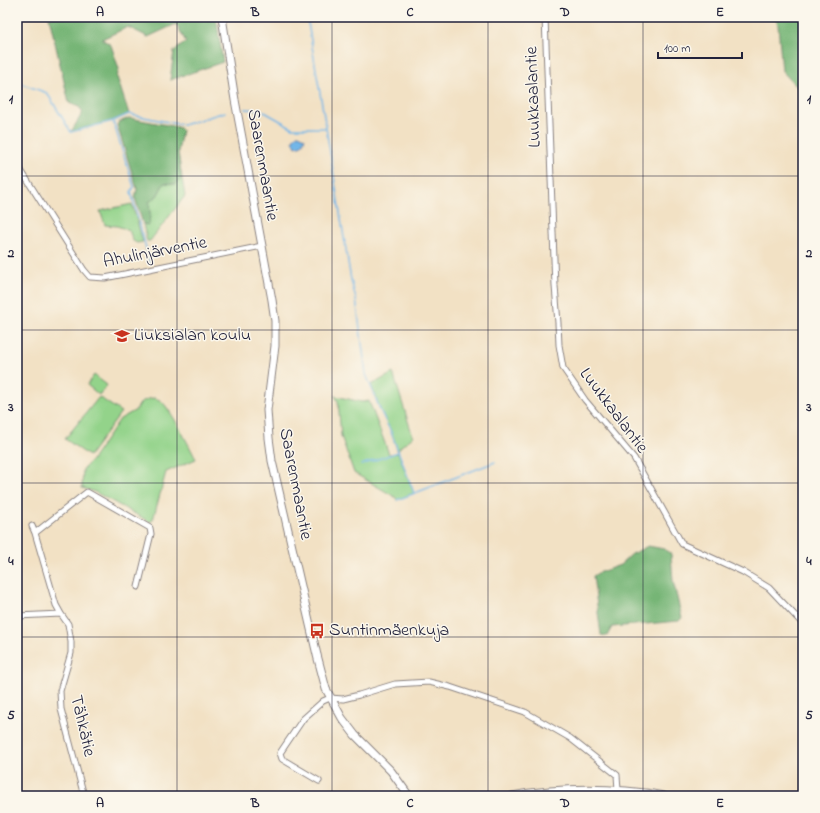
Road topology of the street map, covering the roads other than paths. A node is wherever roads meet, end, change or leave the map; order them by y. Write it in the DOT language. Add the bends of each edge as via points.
graph roads {
  1 [pos="222,17"];
  2 [pos="545,17"];
  3 [pos="17,164"];
  4 [pos="262,246"];
  5 [pos="32,526"];
  6 [pos="35,533"];
  7 [pos="138,586"];
  8 [pos="61,614"];
  9 [pos="17,616"];
  10 [pos="803,624"];
  11 [pos="330,698"];
  12 [pos="319,781"];
  13 [pos="403,787"];
  14 [pos="618,790"];
  15 [pos="84,796"];
  16 [pos="409,796"];
  17 [pos="415,796"];
  18 [pos="512,796"];
  19 [pos="664,796"];
  1 -- 4 [label="street, Saarenmaantie"];
  2 -- 10 [label="street, Luukkaalantie" via="555,286 563,368 585,400 634,458 682,544 743,572 769,588"];
  3 -- 4 [label="street, Ahulinjärventie" via="90,277 105,278"];
  4 -- 11 [label="street, Saarenmaantie" via="275,321 275,346 267,410 268,438 321,672"];
  5 -- 6 [label="street, Tähkätie"];
  6 -- 7 [label="street" via="87,492 150,528 151,534"];
  6 -- 8 [label="street, Tähkätie" via="56,605"];
  8 -- 9 [label="street"];
  8 -- 15 [label="street, Tähkätie" via="68,624 71,653 60,691 61,709"];
  11 -- 12 [label="street" via="303,719 280,753 282,759"];
  11 -- 13 [label="street, Saarenmaantie" via="355,736"];
  11 -- 14 [label="street" via="343,699 395,684 429,682 450,687 525,712 570,738 617,775"];
  13 -- 16 [label="street, Saarenmaantie"];
  13 -- 17 [label="street, Saarenmaantie"];
  14 -- 18 [label="street" via="571,789"];
  14 -- 19 [label="street"];
}
